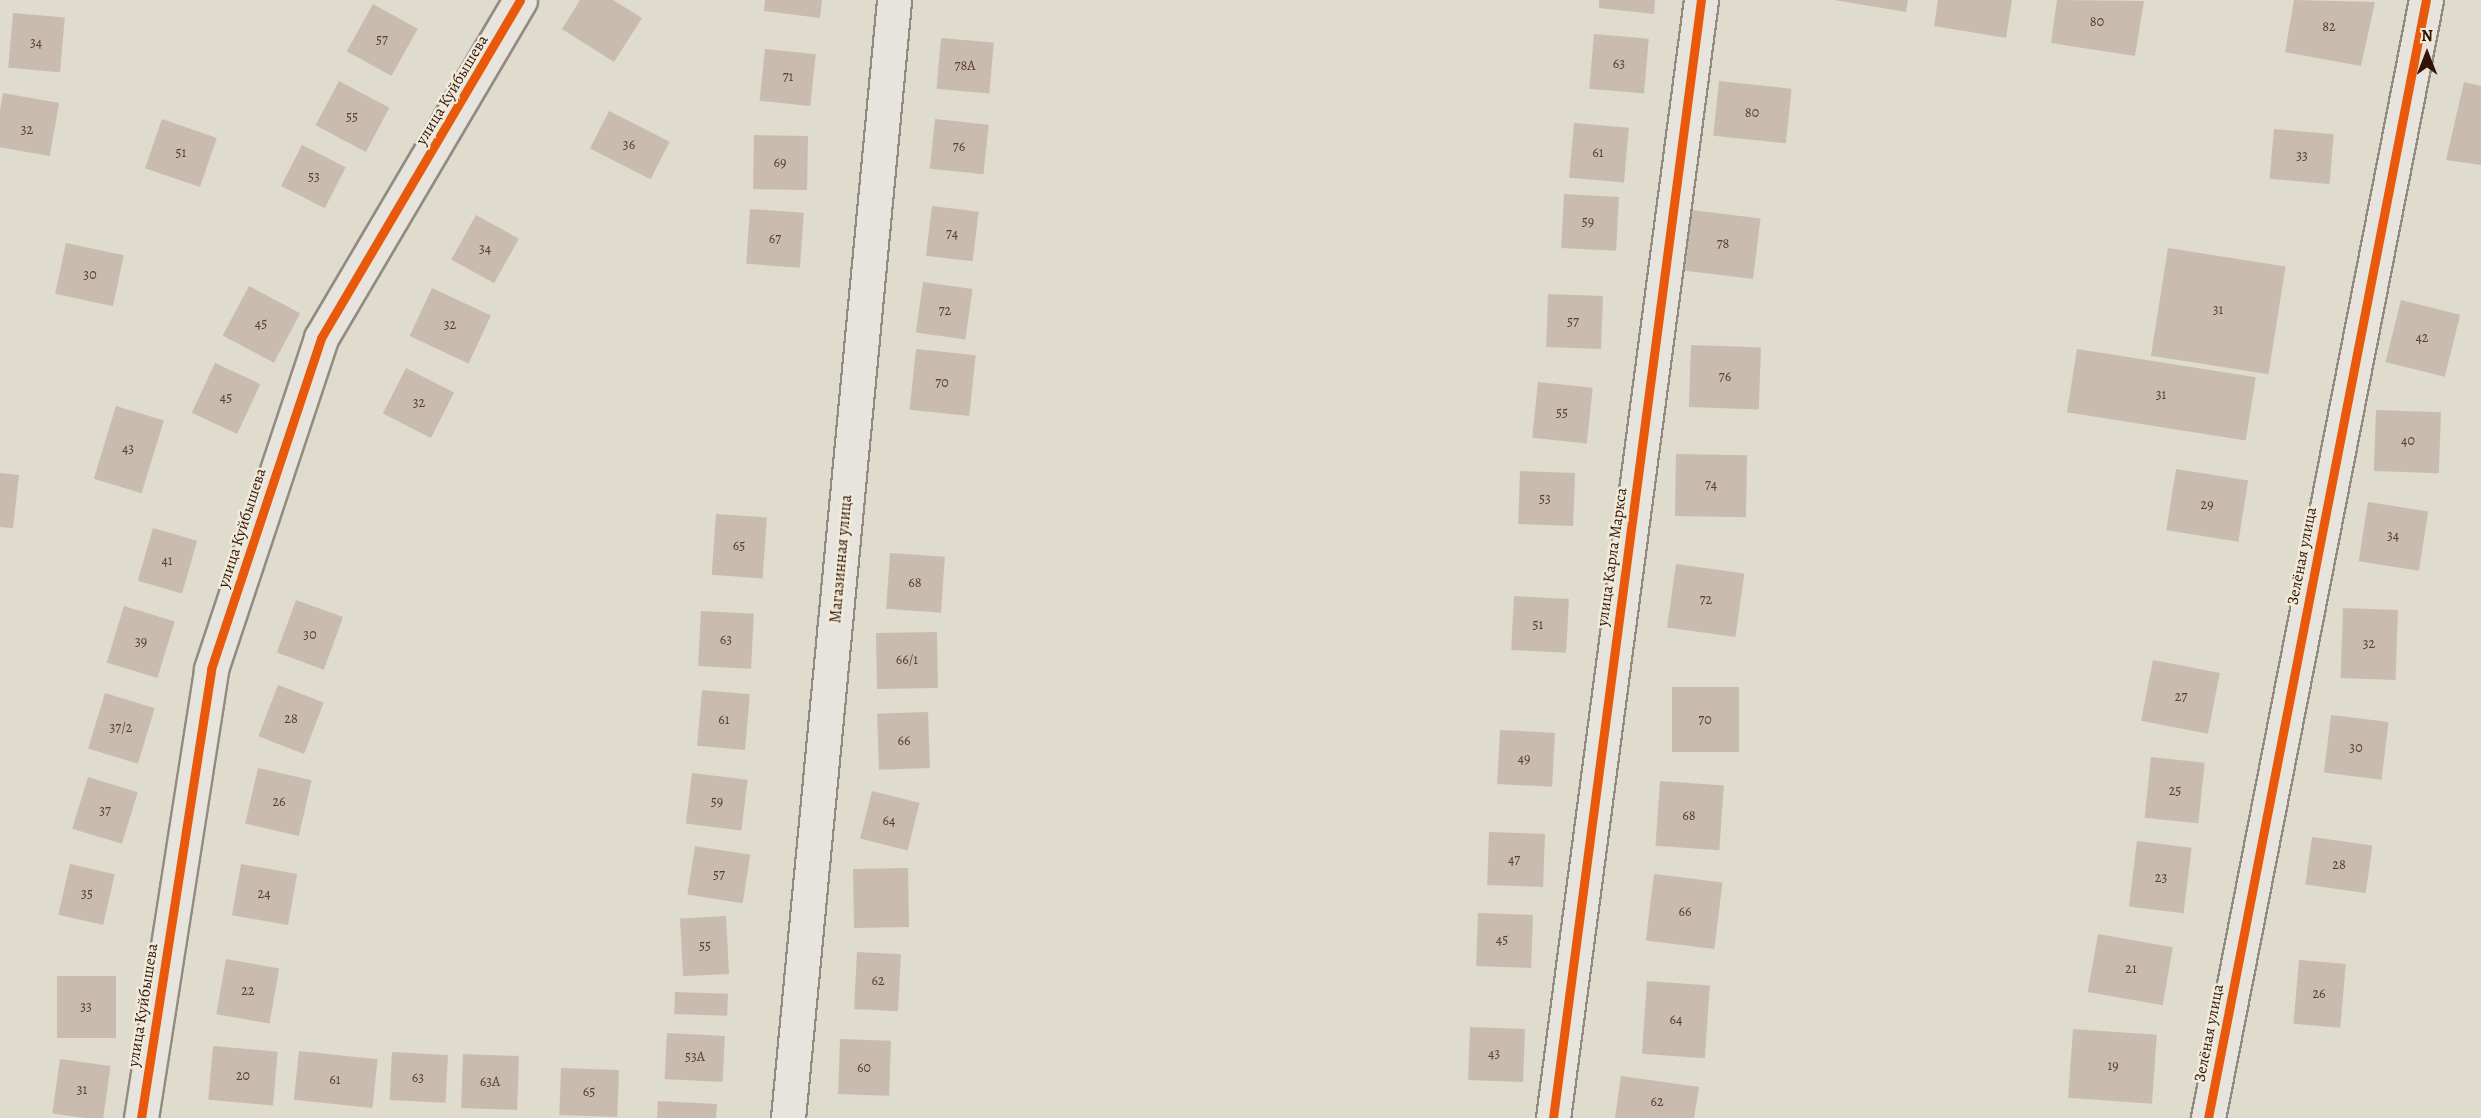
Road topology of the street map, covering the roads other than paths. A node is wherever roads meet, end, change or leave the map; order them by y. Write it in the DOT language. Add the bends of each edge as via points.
graph roads {
  1 [pos="520,0"];
  2 [pos="894,0"];
  3 [pos="1701,0"];
  4 [pos="2426,0"];
  5 [pos="141,1118"];
  6 [pos="788,1118"];
  7 [pos="1553,1118"];
  8 [pos="2208,1118"];
  1 -- 5 [label="street, улица Куйбышева" via="318,349 211,669"];
  2 -- 6 [label="street, Магазинная улица"];
  3 -- 7 [label="street, улица Карла Маркса"];
  4 -- 8 [label="street, Зелёная улица"];
}
